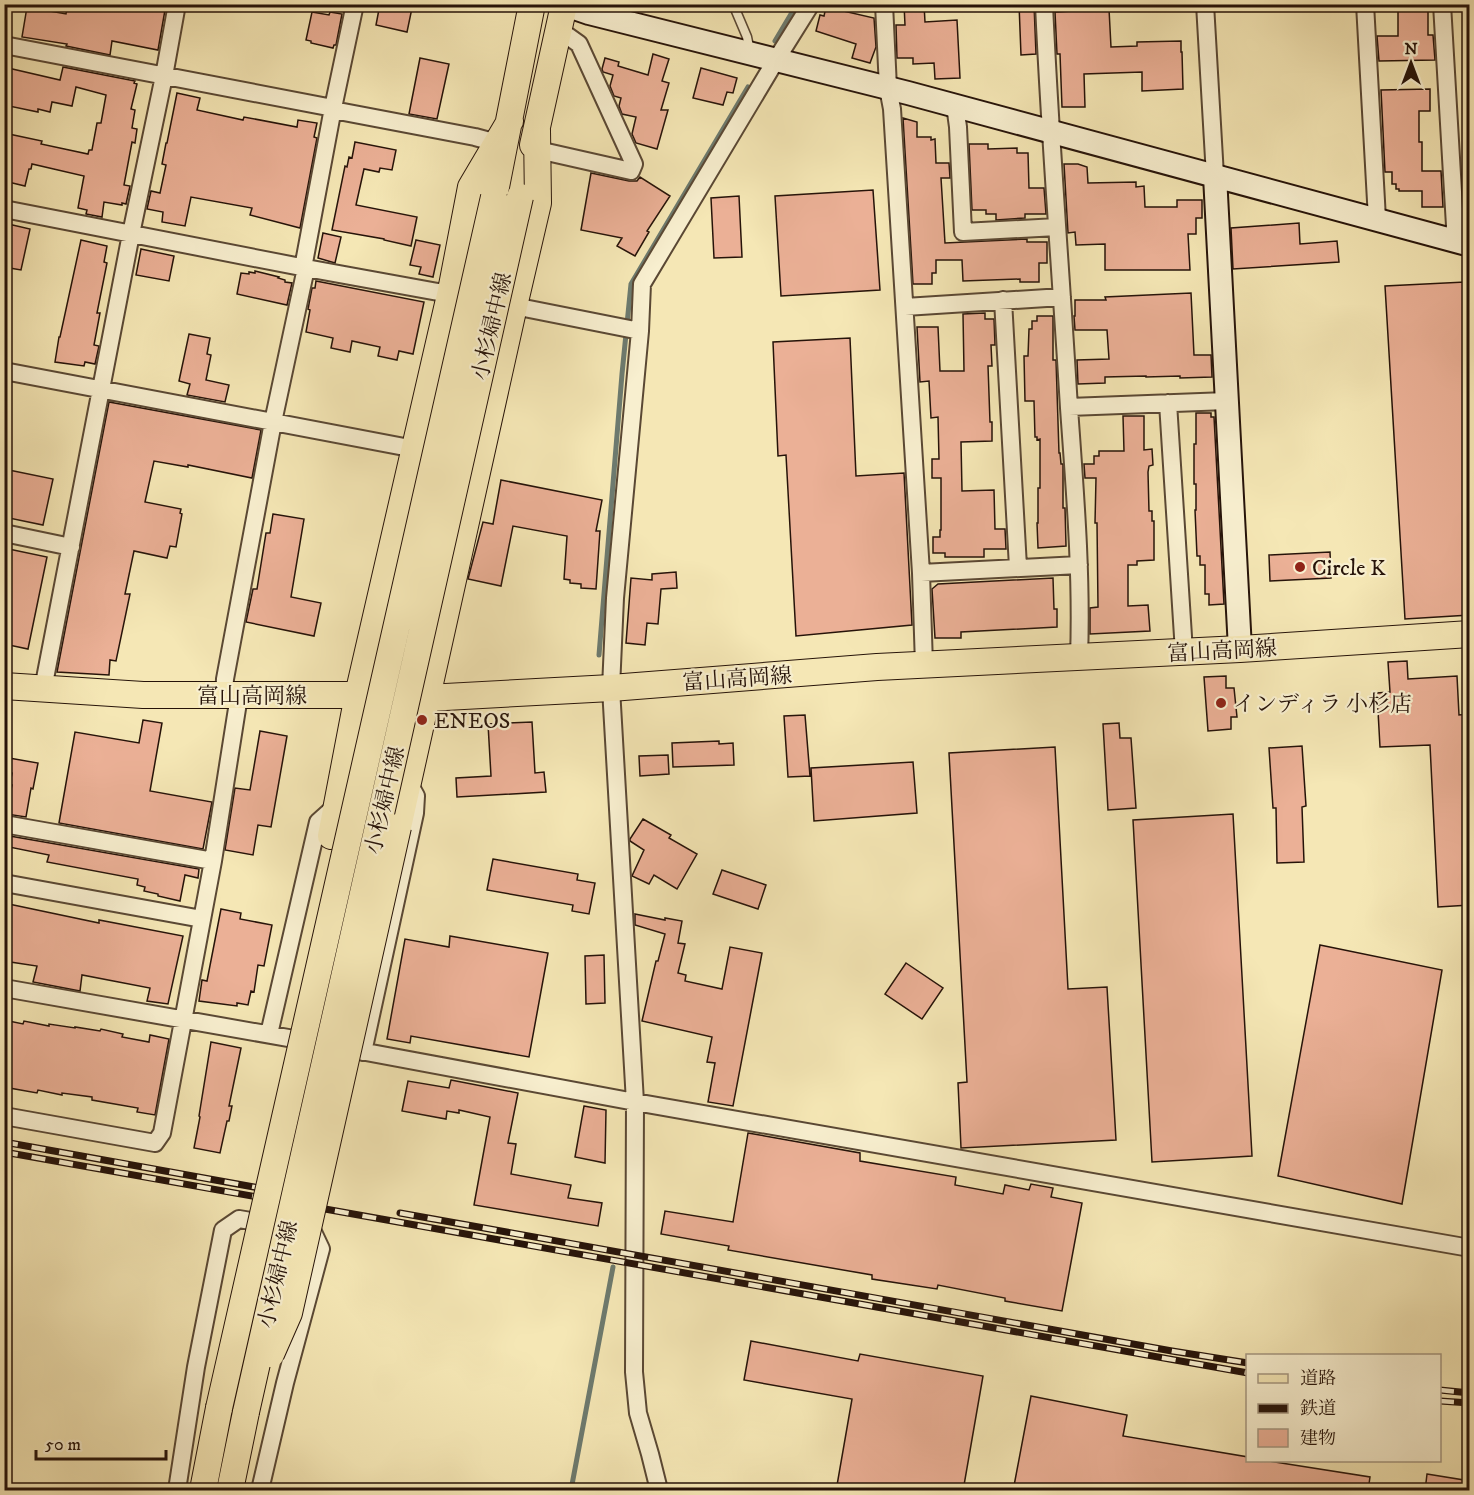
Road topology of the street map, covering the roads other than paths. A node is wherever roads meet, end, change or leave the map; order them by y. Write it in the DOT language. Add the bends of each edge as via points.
graph roads {
  1 [pos="177,4"];
  2 [pos="355,4"];
  3 [pos="532,4"];
  4 [pos="733,4"];
  5 [pos="811,4"];
  6 [pos="884,4"];
  7 [pos="1044,4"];
  8 [pos="1205,4"];
  9 [pos="1365,4"];
  10 [pos="1442,4"];
  11 [pos="562,13"];
  12 [pos="4,45"];
  13 [pos="751,54"];
  14 [pos="776,60"];
  15 [pos="164,76"];
  16 [pos="888,88"];
  17 [pos="955,105"];
  18 [pos="333,109"];
  19 [pos="510,121"];
  20 [pos="1050,130"];
  21 [pos="537,140"];
  22 [pos="497,143"];
  23 [pos="1215,176"];
  24 [pos="4,209"];
  25 [pos="1377,219"];
  26 [pos="1057,227"];
  27 [pos="131,234"];
  28 [pos="1461,243"];
  29 [pos="304,268"];
  30 [pos="451,291"];
  31 [pos="1062,297"];
  32 [pos="1003,300"];
  33 [pos="514,306"];
  34 [pos="905,307"];
  35 [pos="640,331"];
  36 [pos="4,371"];
  37 [pos="102,390"];
  38 [pos="1227,401"];
  39 [pos="1168,404"];
  40 [pos="1069,407"];
  41 [pos="273,422"];
  42 [pos="415,448"];
  43 [pos="4,533"];
  44 [pos="71,546"];
  45 [pos="1079,565"];
  46 [pos="1018,567"];
  47 [pos="921,573"];
  48 [pos="1470,634"];
  49 [pos="1240,650"];
  50 [pos="1184,652"];
  51 [pos="1079,658"];
  52 [pos="924,665"];
  53 [pos="4,686"];
  54 [pos="611,688"];
  55 [pos="43,689"];
  56 [pos="232,695"];
  57 [pos="358,695"];
  58 [pos="427,698"];
  59 [pos="409,780"];
  60 [pos="337,805"];
  61 [pos="4,824"];
  62 [pos="213,861"];
  63 [pos="4,884"];
  64 [pos="202,919"];
  65 [pos="4,988"];
  66 [pos="183,1019"];
  67 [pos="269,1034"];
  68 [pos="363,1052"];
  69 [pos="635,1102"];
  70 [pos="4,1116"];
  71 [pos="1470,1248"];
  72 [pos="219,1408"];
  73 [pos="246,1412"];
  74 [pos="177,1491"];
  75 [pos="202,1491"];
  76 [pos="230,1491"];
  77 [pos="261,1491"];
  78 [pos="659,1491"];
  1 -- 15 [label="street"];
  2 -- 18 [label="street"];
  3 -- 19 [label="main road, 小杉婦中線"];
  4 -- 13 [label="lane"];
  5 -- 14 [label="street"];
  6 -- 16 [label="street"];
  7 -- 20 [label="street"];
  8 -- 23 [label="street"];
  9 -- 25 [label="street"];
  10 -- 28 [label="street" via="1455,225"];
  11 -- 13 [label="street" via="589,13"];
  11 -- 21 [label="main road, 小杉婦中線"];
  11 -- 21 [label="street" via="634,164 631,171"];
  12 -- 15 [label="street"];
  13 -- 14 [label="street"];
  14 -- 16 [label="street"];
  14 -- 35 [label="street" via="642,284"];
  15 -- 18 [label="street"];
  15 -- 27 [label="street"];
  16 -- 17 [label="street"];
  16 -- 34 [label="street"];
  17 -- 20 [label="street"];
  17 -- 26 [label="street" via="963,232"];
  18 -- 22 [label="street"];
  18 -- 29 [label="street"];
  19 -- 22 [label="main road"];
  19 -- 72 [label="main road, 小杉婦中線, bridge"];
  20 -- 23 [label="street"];
  20 -- 26 [label="street"];
  21 -- 33 [label="main road" via="538,203"];
  21 -- 73 [label="main road, 小杉婦中線, bridge" via="519,197"];
  22 -- 30 [label="main road" via="471,187"];
  23 -- 25 [label="street"];
  23 -- 38 [label="street"];
  24 -- 27 [label="street"];
  25 -- 28 [label="street"];
  26 -- 31 [label="street"];
  27 -- 29 [label="street"];
  27 -- 37 [label="street"];
  29 -- 30 [label="street"];
  29 -- 41 [label="street"];
  30 -- 33 [label="lane"];
  30 -- 42 [label="main road"];
  31 -- 32 [label="street"];
  31 -- 40 [label="street"];
  32 -- 34 [label="street"];
  32 -- 46 [label="street"];
  33 -- 35 [label="street"];
  33 -- 58 [label="main road"];
  34 -- 47 [label="street"];
  35 -- 54 [label="street" via="615,598"];
  36 -- 37 [label="street"];
  37 -- 41 [label="street"];
  37 -- 44 [label="street"];
  38 -- 39 [label="street"];
  38 -- 49 [label="street"];
  39 -- 40 [label="street"];
  39 -- 50 [label="street"];
  40 -- 45 [label="street"];
  41 -- 42 [label="street"];
  41 -- 56 [label="street" via="225,679"];
  42 -- 57 [label="main road"];
  43 -- 44 [label="street"];
  44 -- 55 [label="street"];
  45 -- 46 [label="street"];
  45 -- 51 [label="street"];
  46 -- 47 [label="street"];
  47 -- 52 [label="street"];
  48 -- 49 [label="main road, 富山高岡線"];
  49 -- 50 [label="main road, 富山高岡線"];
  50 -- 51 [label="main road, 富山高岡線"];
  51 -- 52 [label="main road, 富山高岡線"];
  52 -- 54 [label="main road, 富山高岡線"];
  53 -- 55 [label="main road, 富山高岡線"];
  54 -- 58 [label="main road, 富山高岡線"];
  54 -- 69 [label="street"];
  55 -- 56 [label="main road, 富山高岡線"];
  56 -- 57 [label="main road, 富山高岡線"];
  56 -- 62 [label="street"];
  57 -- 58 [label="main road, 富山高岡線"];
  57 -- 60 [label="main road"];
  58 -- 59 [label="main road"];
  59 -- 68 [label="street" via="416,796 415,813"];
  59 -- 73 [label="main road, bridge" via="289,1313"];
  60 -- 67 [label="street" via="318,822"];
  60 -- 72 [label="main road, bridge" via="229,1289"];
  61 -- 62 [label="street"];
  62 -- 64 [label="street"];
  63 -- 64 [label="street"];
  64 -- 66 [label="street"];
  65 -- 66 [label="street"];
  66 -- 67 [label="street"];
  66 -- 70 [label="street" via="162,1133 155,1143"];
  67 -- 68 [label="street"];
  68 -- 69 [label="street"];
  69 -- 71 [label="street"];
  69 -- 78 [label="street" via="634,1372 638,1413"];
  72 -- 75 [label="main road, 小杉婦中線"];
  73 -- 76 [label="main road, 小杉婦中線"];
  74 -- 77 [label="street" via="223,1230 239,1219 313,1232 321,1249"];
}
